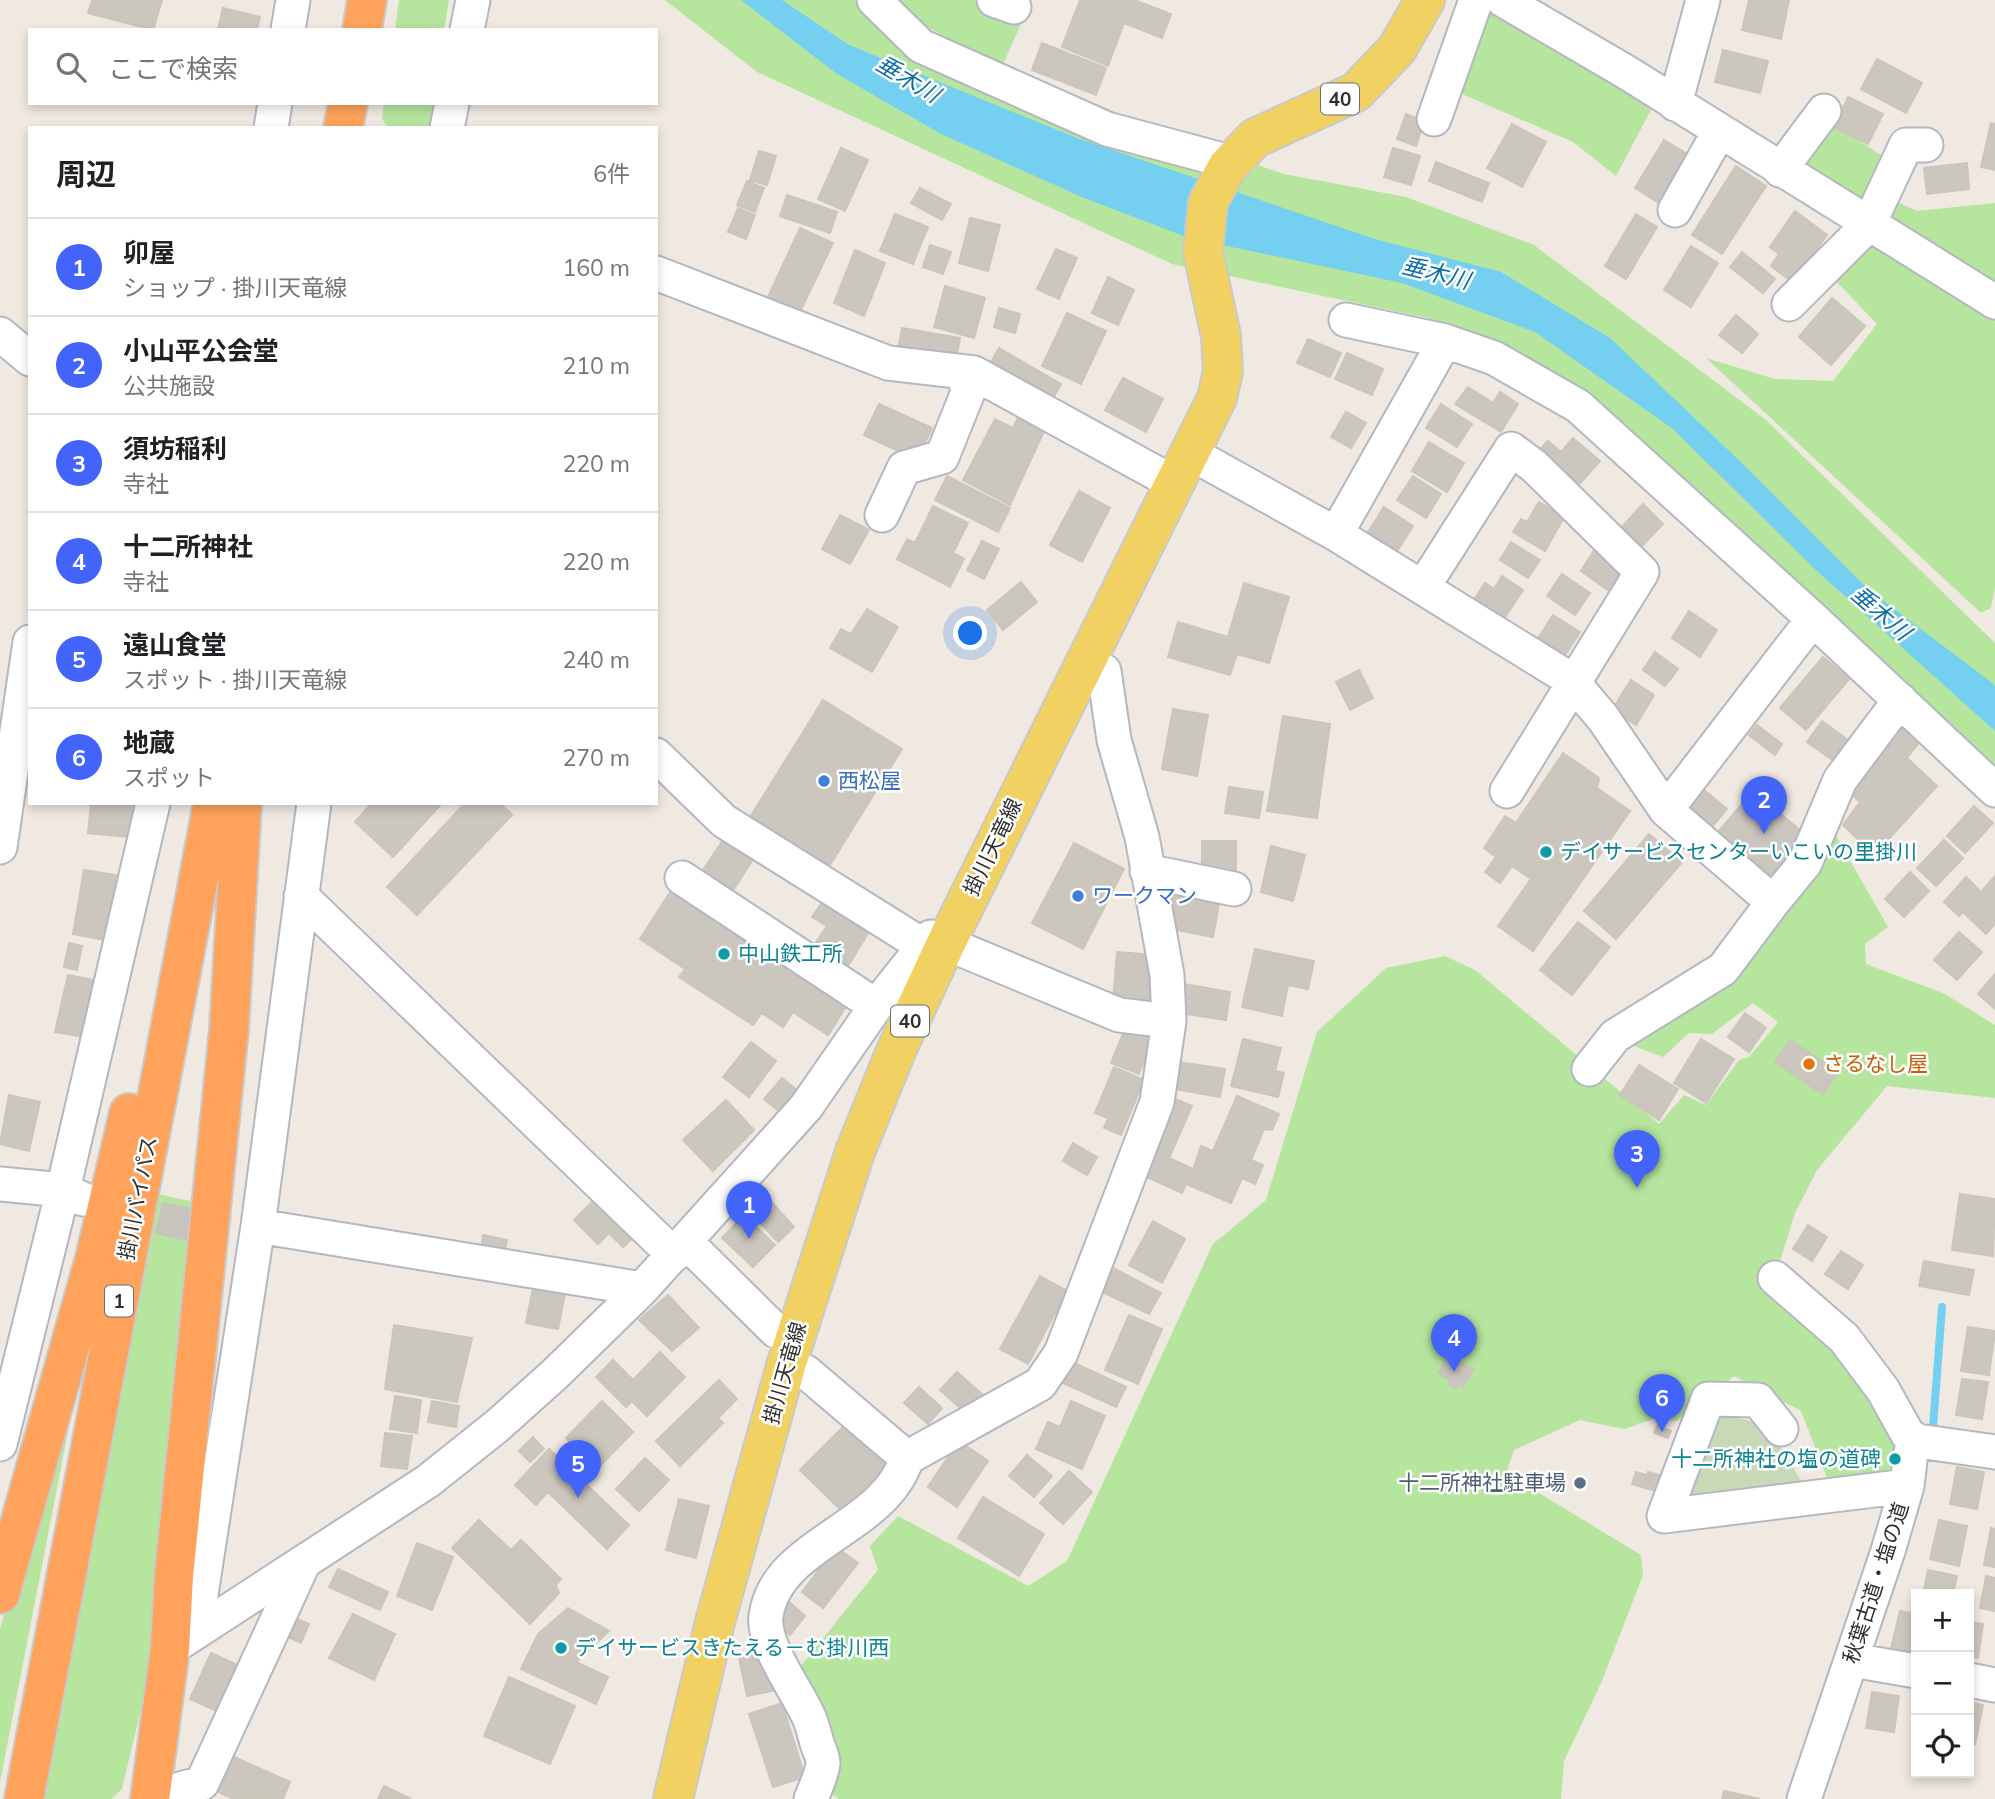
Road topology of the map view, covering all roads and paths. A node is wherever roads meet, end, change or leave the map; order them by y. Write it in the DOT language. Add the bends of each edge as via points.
graph roads {
  1 [pos="293,0"];
  2 [pos="367,0"];
  3 [pos="473,0"];
  4 [pos="874,0"];
  5 [pos="1425,0"];
  6 [pos="1476,0"];
  7 [pos="1503,0"];
  8 [pos="1703,0"];
  9 [pos="288,28"];
  10 [pos="362,28"];
  11 [pos="467,28"];
  12 [pos="1715,32"];
  13 [pos="1688,59"];
  14 [pos="1675,104"];
  15 [pos="275,105"];
  16 [pos="348,105"];
  17 [pos="452,105"];
  18 [pos="1824,111"];
  19 [pos="1434,119"];
  20 [pos="271,126"];
  21 [pos="343,126"];
  22 [pos="447,126"];
  23 [pos="1719,132"];
  24 [pos="1926,145"];
  25 [pos="1228,165"];
  26 [pos="1780,170"];
  27 [pos="1675,210"];
  28 [pos="1869,224"];
  29 [pos="658,274"];
  30 [pos="1995,302"];
  31 [pos="1788,304"];
  32 [pos="1346,320"];
  33 [pos="0,334"];
  34 [pos="1445,341"];
  35 [pos="28,357"];
  36 [pos="964,372"];
  37 [pos="1184,469"];
  38 [pos="882,515"];
  39 [pos="1336,534"];
  40 [pos="1423,587"];
  41 [pos="1813,619"];
  42 [pos="28,656"];
  43 [pos="1085,664"];
  44 [pos="1574,685"];
  45 [pos="1900,700"];
  46 [pos="658,757"];
  47 [pos="1995,790"];
  48 [pos="1507,792"];
  49 [pos="153,805"];
  50 [pos="192,805"];
  51 [pos="213,805"];
  52 [pos="242,805"];
  53 [pos="314,805"];
  54 [pos="1666,810"];
  55 [pos="0,847"];
  56 [pos="1147,871"];
  57 [pos="682,878"];
  58 [pos="1234,889"];
  59 [pos="301,895"];
  60 [pos="1773,902"];
  61 [pos="935,943"];
  62 [pos="876,1006"];
  63 [pos="1169,1021"];
  64 [pos="1589,1069"];
  65 [pos="0,1184"];
  66 [pos="74,1195"];
  67 [pos="248,1233"];
  68 [pos="680,1248"];
  69 [pos="1775,1278"];
  70 [pos="642,1289"];
  71 [pos="791,1351"];
  72 [pos="1781,1429"];
  73 [pos="1918,1441"];
  74 [pos="0,1444"];
  75 [pos="1995,1452"];
  76 [pos="906,1458"];
  77 [pos="1907,1486"];
  78 [pos="303,1564"];
  79 [pos="0,1594"];
  80 [pos="183,1641"];
  81 [pos="1852,1660"];
  82 [pos="1911,1670"];
  83 [pos="1974,1681"];
  84 [pos="1995,1685"];
  85 [pos="160,1722"];
  86 [pos="165,1794"];
  87 [pos="24,1799"];
  88 [pos="129,1799"];
  89 [pos="673,1799"];
  90 [pos="811,1799"];
  91 [pos="1804,1799"];
  1 -- 9 [label="street"];
  2 -- 10 [label="highway"];
  3 -- 11 [label="street"];
  4 -- 25 [label="street" via="920,46 1107,129"];
  5 -- 25 [label="main road, 掛川天竜線 / 40" via="1397,49 1356,92 1255,138"];
  6 -- 19 [label="street"];
  7 -- 14 [label="street"];
  8 -- 13 [label="street"];
  12 -- 13 [label="street"];
  13 -- 14 [label="street"];
  14 -- 23 [label="street"];
  15 -- 20 [label="street"];
  16 -- 21 [label="highway"];
  17 -- 22 [label="street"];
  18 -- 26 [label="street"];
  23 -- 26 [label="street"];
  23 -- 27 [label="street"];
  24 -- 28 [label="street" via="1906,145"];
  25 -- 37 [label="main road, 掛川天竜線 / 40" via="1208,203 1203,252 1221,335 1223,371 1217,398"];
  26 -- 28 [label="street"];
  28 -- 30 [label="street"];
  28 -- 31 [label="street"];
  29 -- 36 [label="street" via="888,363"];
  32 -- 34 [label="street"];
  33 -- 35 [label="street"];
  34 -- 39 [label="street"];
  34 -- 41 [label="street" via="1494,358 1578,407"];
  36 -- 37 [label="street"];
  36 -- 38 [label="street" via="968,392 942,457 904,468"];
  37 -- 39 [label="street"];
  37 -- 43 [label="main road, 掛川天竜線 / 40"];
  39 -- 40 [label="street"];
  40 -- 44 [label="street"];
  40 -- 44 [label="street" via="1511,449 1642,572"];
  41 -- 45 [label="street"];
  41 -- 54 [label="street"];
  42 -- 55 [label="street"];
  43 -- 56 [label="street" via="1104,671 1114,740"];
  43 -- 61 [label="main road, 掛川天竜線 / 40"];
  44 -- 48 [label="street"];
  44 -- 54 [label="street" via="1603,718"];
  45 -- 47 [label="street"];
  45 -- 60 [label="street" via="1840,780 1805,863"];
  46 -- 61 [label="street" via="724,821"];
  49 -- 66 [label="street"];
  50 -- 79 [label="highway" via="148,1034 95,1258"];
  51 -- 87 [label="highway, 掛川バイパス / 1"];
  52 -- 80 [label="highway" via="229,1028 174,1576"];
  53 -- 59 [label="street"];
  54 -- 60 [label="street"];
  56 -- 58 [label="street"];
  56 -- 63 [label="street" via="1167,975"];
  57 -- 62 [label="street"];
  59 -- 67 [label="street"];
  59 -- 68 [label="street"];
  60 -- 64 [label="street" via="1723,969 1615,1036"];
  61 -- 62 [label="street"];
  61 -- 63 [label="street" via="1119,1015"];
  61 -- 71 [label="main road, 掛川天竜線 / 40" via="855,1152"];
  62 -- 68 [label="street" via="806,1107"];
  63 -- 76 [label="street" via="1157,1102 1061,1353 1040,1384"];
  65 -- 66 [label="street"];
  66 -- 74 [label="street"];
  67 -- 70 [label="street"];
  67 -- 80 [label="street"];
  68 -- 70 [label="street"];
  68 -- 71 [label="street" via="776,1331"];
  69 -- 73 [label="street" via="1844,1338 1883,1390 1908,1435"];
  70 -- 78 [label="street" via="497,1426 428,1481"];
  71 -- 76 [label="street" via="806,1372"];
  71 -- 89 [label="main road, 掛川天竜線 / 40" via="715,1622"];
  72 -- 77 [label="street" via="1758,1400 1708,1399 1664,1517"];
  73 -- 75 [label="street"];
  73 -- 77 [label="street, 秋葉古道・塩の道" via="1911,1452"];
  76 -- 90 [label="street" via="891,1491 868,1513 818,1544 777,1584 767,1610 770,1641 809,1716 823,1762"];
  77 -- 81 [label="street, 秋葉古道・塩の道"];
  78 -- 80 [label="street"];
  78 -- 86 [label="street" via="202,1783"];
  80 -- 85 [label="highway"];
  81 -- 82 [label="street"];
  81 -- 91 [label="street, 秋葉古道・塩の道"];
  83 -- 84 [label="street"];
  85 -- 86 [label="highway"];
  85 -- 88 [label="highway"];
}
